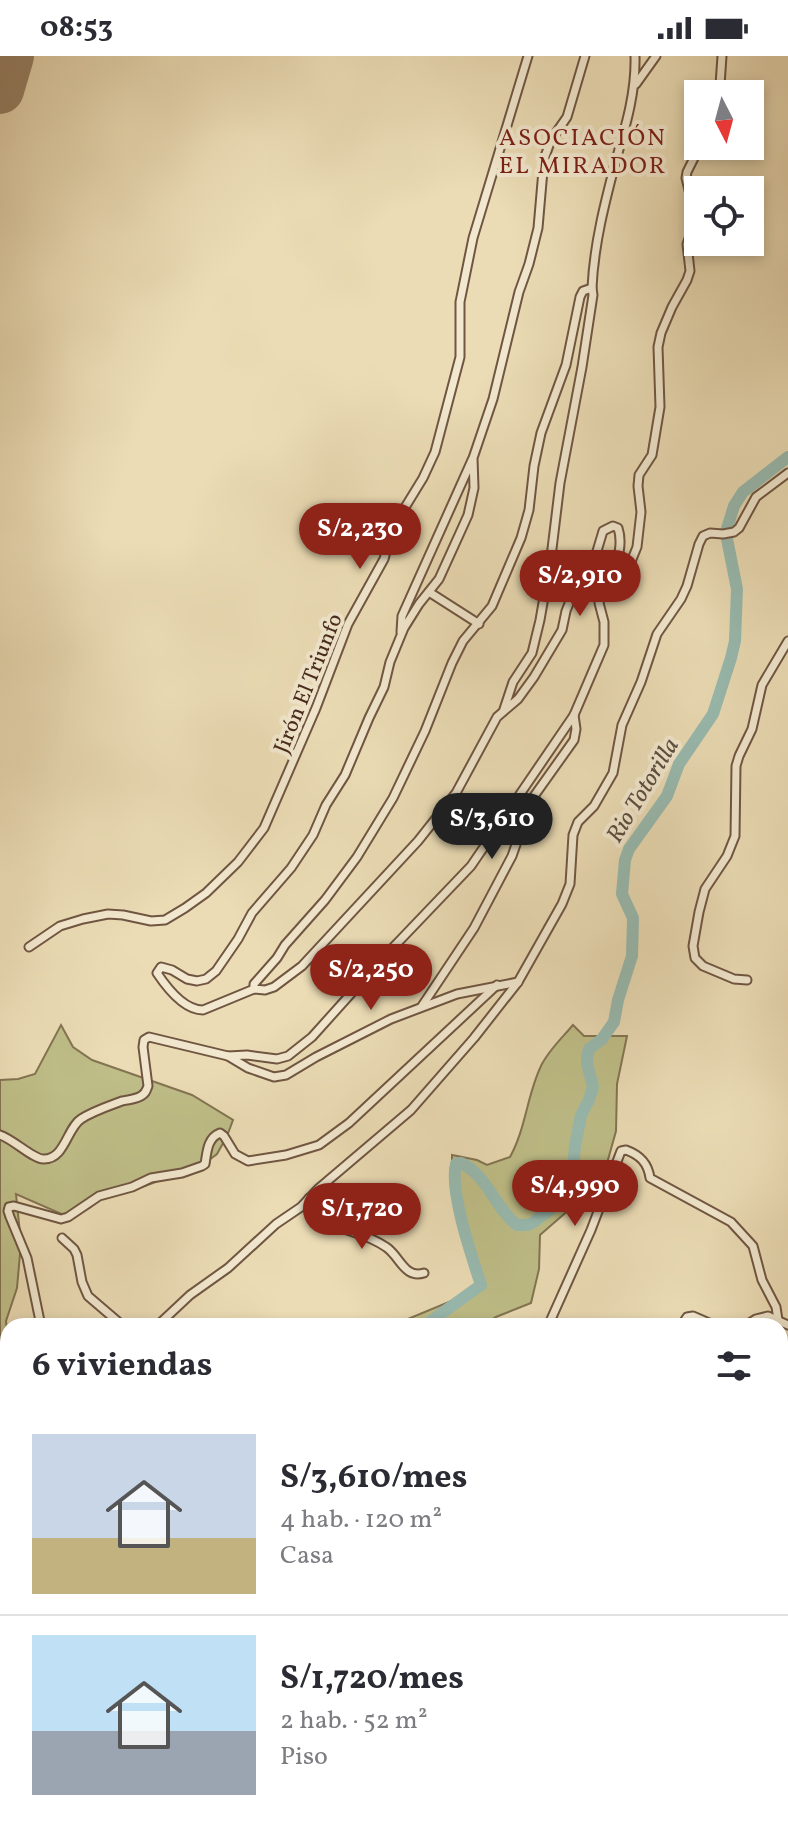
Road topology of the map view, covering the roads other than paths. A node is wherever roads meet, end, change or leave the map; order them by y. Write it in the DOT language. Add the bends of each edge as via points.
graph roads {
  1 [pos="528,56"];
  2 [pos="585,56"];
  3 [pos="635,56"];
  4 [pos="656,56"];
  5 [pos="722,56"];
  6 [pos="720,80"];
  7 [pos="635,86"];
  8 [pos="693,160"];
  9 [pos="592,288"];
  10 [pos="473,458"];
  11 [pos="788,473"];
  12 [pos="616,579"];
  13 [pos="429,592"];
  14 [pos="479,624"];
  15 [pos="400,638"];
  16 [pos="788,641"];
  17 [pos="503,712"];
  18 [pos="574,715"];
  19 [pos="29,947"];
  20 [pos="747,980"];
  21 [pos="518,982"];
  22 [pos="497,985"];
  23 [pos="254,989"];
  24 [pos="421,1007"];
  25 [pos="228,1056"];
  26 [pos="0,1135"];
  27 [pos="309,1198"];
  28 [pos="62,1238"];
  29 [pos="424,1273"];
  30 [pos="39,1318"];
  31 [pos="114,1318"];
  32 [pos="166,1318"];
  33 [pos="552,1318"];
  34 [pos="778,1318"];
  1 -- 19 [label="street, Jirón El Triunfo" via="473,238 460,302 460,357 435,452 348,624 264,828 206,893 165,920 108,914 60,926"];
  2 -- 10 [label="street" via="567,117 544,159 538,228"];
  3 -- 7 [label="street"];
  4 -- 7 [label="street"];
  5 -- 6 [label="street"];
  7 -- 9 [label="street" via="600,224"];
  8 -- 12 [label="street" via="686,178 696,219 687,244 690,271 661,333 660,407 652,455 639,475 637,547 626,574"];
  9 -- 14 [label="street" via="580,297 566,365 541,433 521,538"];
  9 -- 17 [label="street" via="540,620 532,653 513,682"];
  10 -- 13 [label="street" via="468,515"];
  10 -- 15 [label="street" via="402,616"];
  11 -- 21 [label="street" via="756,497 734,532 703,536 687,586 657,634 622,725 613,773 573,835 570,884 562,904"];
  12 -- 17 [label="street" via="620,533 613,526 603,531 591,571 572,596 562,630 534,677"];
  12 -- 18 [label="street" via="601,596 604,645"];
  13 -- 14 [label="street"];
  13 -- 15 [label="street"];
  14 -- 23 [label="street" via="463,641 393,798 357,857"];
  15 -- 23 [label="street" via="345,775 291,868 206,979 187,979 161,967 157,973 195,1010"];
  16 -- 20 [label="street" via="762,685 752,729 739,756 735,836 705,889 693,946 703,966"];
  17 -- 23 [label="street" via="456,793 418,841 302,966 274,987"];
  18 -- 24 [label="street" via="574,740 532,799 512,856 474,928"];
  18 -- 25 [label="street" via="471,866 312,1037 277,1059"];
  21 -- 22 [label="street"];
  21 -- 27 [label="street" via="411,1110"];
  22 -- 24 [label="street"];
  22 -- 30 [label="street" via="319,1145 248,1161 235,1154 220,1133 209,1142 202,1166 99,1196 68,1217 9,1207"];
  24 -- 25 [label="street" via="286,1075 260,1073"];
  25 -- 26 [label="street" via="149,1037 143,1047 146,1092 81,1119 54,1155 39,1159"];
  27 -- 29 [label="street" via="330,1223 364,1234 388,1248 408,1271"];
  27 -- 32 [label="street"];
  28 -- 31 [label="street" via="77,1255 88,1296"];
  33 -- 34 [label="street" via="621,1151 626,1150 641,1158 650,1178 731,1222 753,1246"];
}
